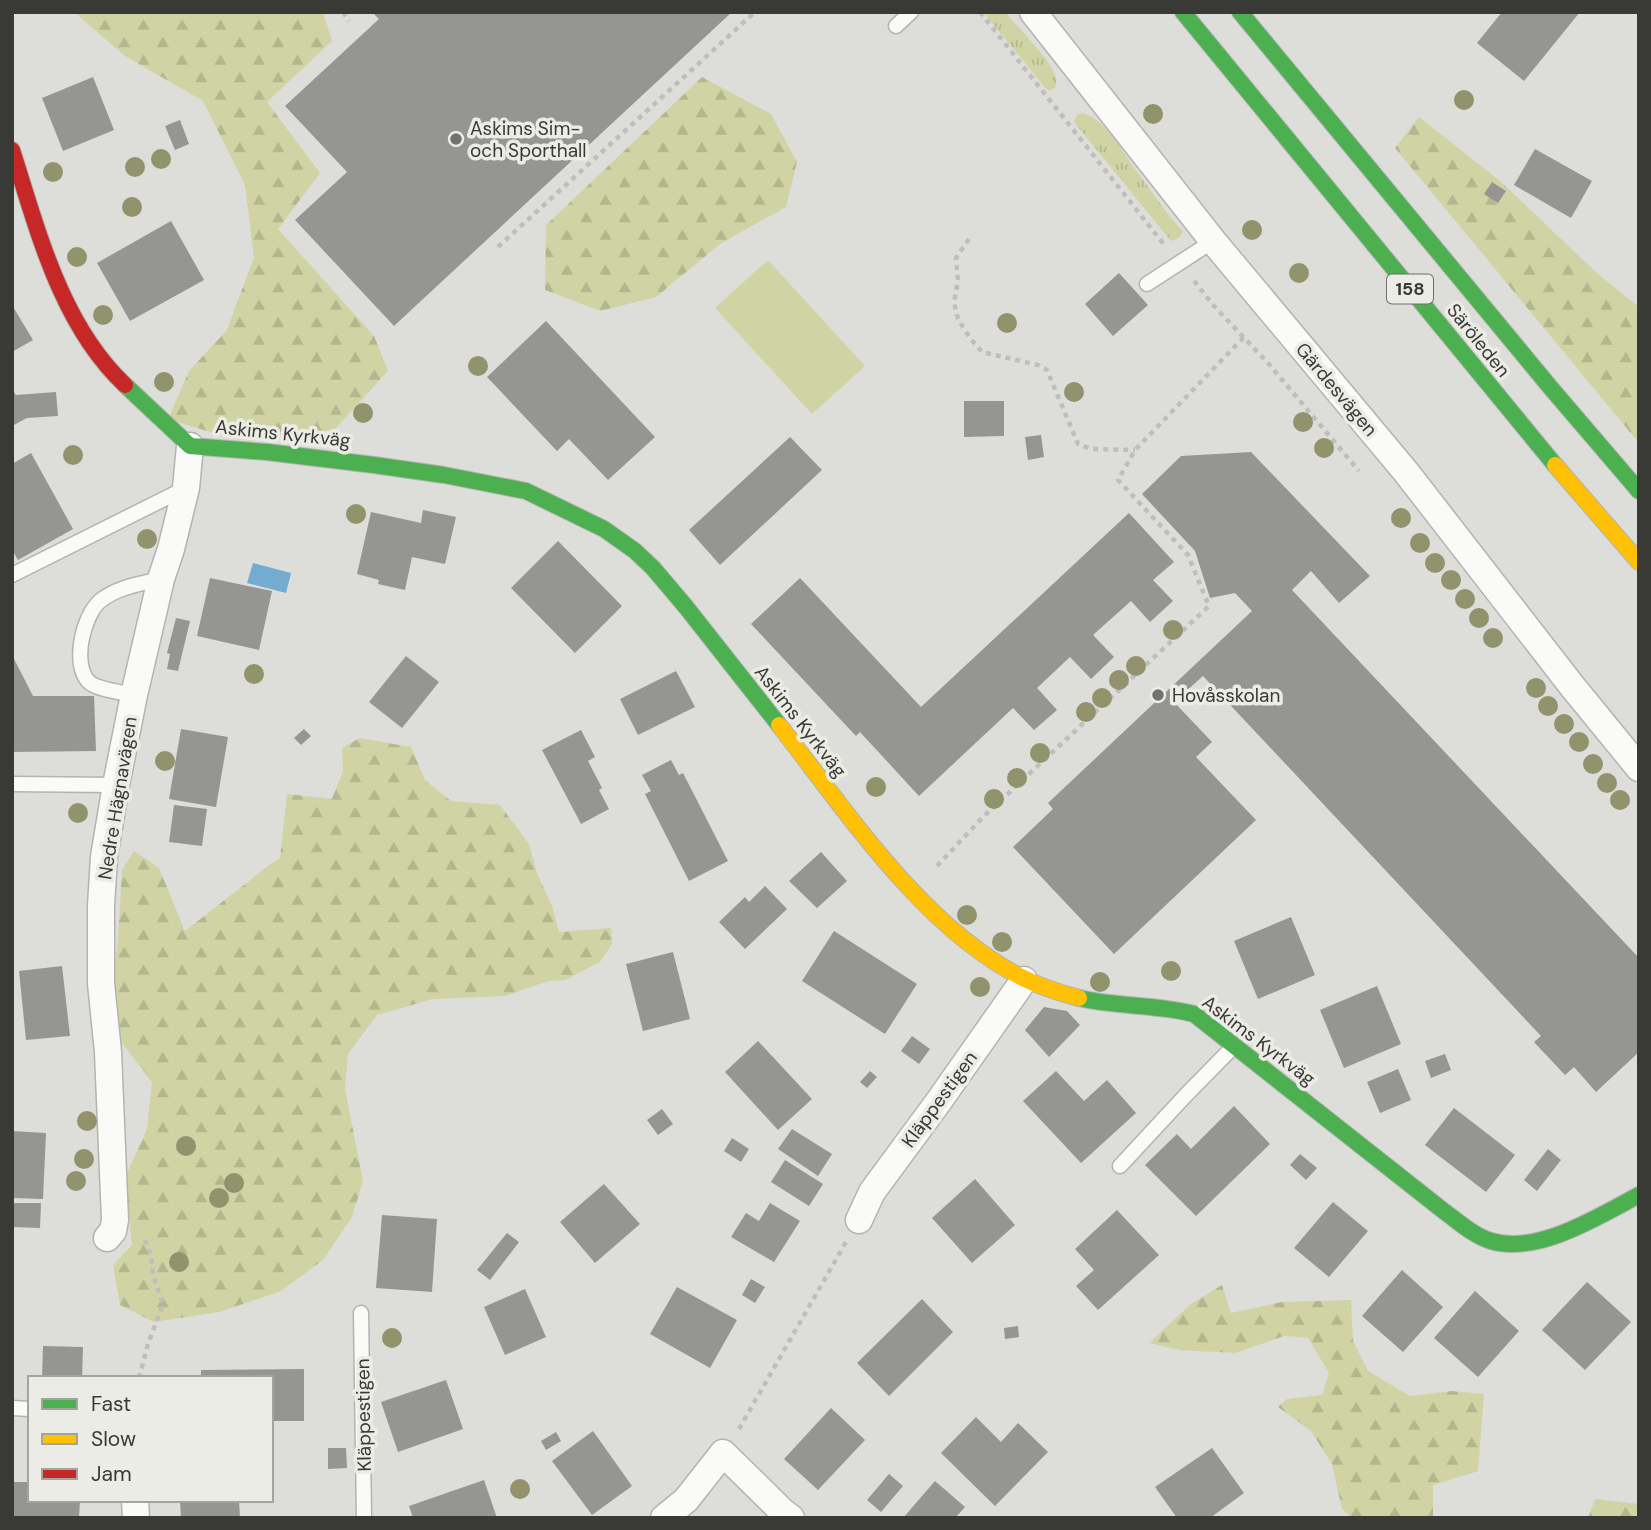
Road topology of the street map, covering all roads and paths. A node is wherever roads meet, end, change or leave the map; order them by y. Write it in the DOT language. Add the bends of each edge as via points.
graph roads {
  1 [pos="343,12"];
  2 [pos="755,12"];
  3 [pos="911,12"];
  4 [pos="980,12"];
  5 [pos="1033,12"];
  6 [pos="1183,12"];
  7 [pos="1240,12"];
  8 [pos="349,21"];
  9 [pos="896,26"];
  10 [pos="12,150"];
  11 [pos="969,239"];
  12 [pos="1213,241"];
  13 [pos="498,247"];
  14 [pos="1179,263"];
  15 [pos="1147,284"];
  16 [pos="1244,337"];
  17 [pos="190,446"];
  18 [pos="1135,450"];
  19 [pos="1359,471"];
  20 [pos="187,488"];
  21 [pos="1639,491"];
  22 [pos="1639,562"];
  23 [pos="12,575"];
  24 [pos="161,579"];
  25 [pos="134,695"];
  26 [pos="1639,768"];
  27 [pos="12,784"];
  28 [pos="116,785"];
  29 [pos="912,892"];
  30 [pos="1024,980"];
  31 [pos="1235,1045"];
  32 [pos="1120,1166"];
  33 [pos="1638,1196"];
  34 [pos="859,1220"];
  35 [pos="111,1229"];
  36 [pos="360,1312"];
  37 [pos="140,1376"];
  38 [pos="723,1453"];
  39 [pos="364,1518"];
  40 [pos="664,1518"];
  41 [pos="792,1518"];
  1 -- 8 [label="path"];
  2 -- 13 [label="path"];
  3 -- 9 [label="lane"];
  4 -- 14 [label="path"];
  5 -- 12 [label="street, Gärdesvägen"];
  6 -- 22 [label="street, Säröleden / 158" via="1524,429"];
  7 -- 21 [label="street, Säröleden / 158"];
  10 -- 17 [label="street, Askims Kyrkväg" via="27,218 74,316 111,372"];
  11 -- 18 [label="path" via="956,258 954,303 970,338 982,352 1047,370 1078,444 1091,449"];
  12 -- 14 [label="lane"];
  12 -- 26 [label="street, Gärdesvägen" via="1406,472"];
  14 -- 15 [label="lane"];
  14 -- 16 [label="path"];
  16 -- 18 [label="path"];
  16 -- 19 [label="path"];
  17 -- 20 [label="street, Nedre Hägnavägen"];
  17 -- 29 [label="street, Askims Kyrkväg" via="444,475 526,491 604,530 653,568"];
  18 -- 29 [label="path" via="1118,480 1188,555 1209,606 984,816"];
  20 -- 23 [label="lane"];
  20 -- 24 [label="street, Nedre Hägnavägen"];
  24 -- 25 [label="street, Nedre Hägnavägen"];
  24 -- 25 [label="lane" via="111,594 99,602 85,625 80,660 89,682"];
  25 -- 28 [label="street, Nedre Hägnavägen"];
  27 -- 28 [label="lane"];
  28 -- 35 [label="street, Nedre Hägnavägen" via="101,906"];
  29 -- 30 [label="street, Askims Kyrkväg" via="988,957"];
  30 -- 31 [label="street, Askims Kyrkväg" via="1081,999 1176,1008 1194,1014"];
  30 -- 34 [label="street, Kläppestigen" via="872,1192"];
  31 -- 32 [label="lane"];
  31 -- 33 [label="street, Askims Kyrkväg" via="1445,1212 1492,1241 1520,1244 1548,1238"];
  34 -- 38 [label="path"];
  35 -- 37 [label="path" via="137,1232 146,1242 163,1304"];
  36 -- 39 [label="lane, Kläppestigen"];
  38 -- 40 [label="street" via="686,1500"];
  38 -- 41 [label="street"];
}
